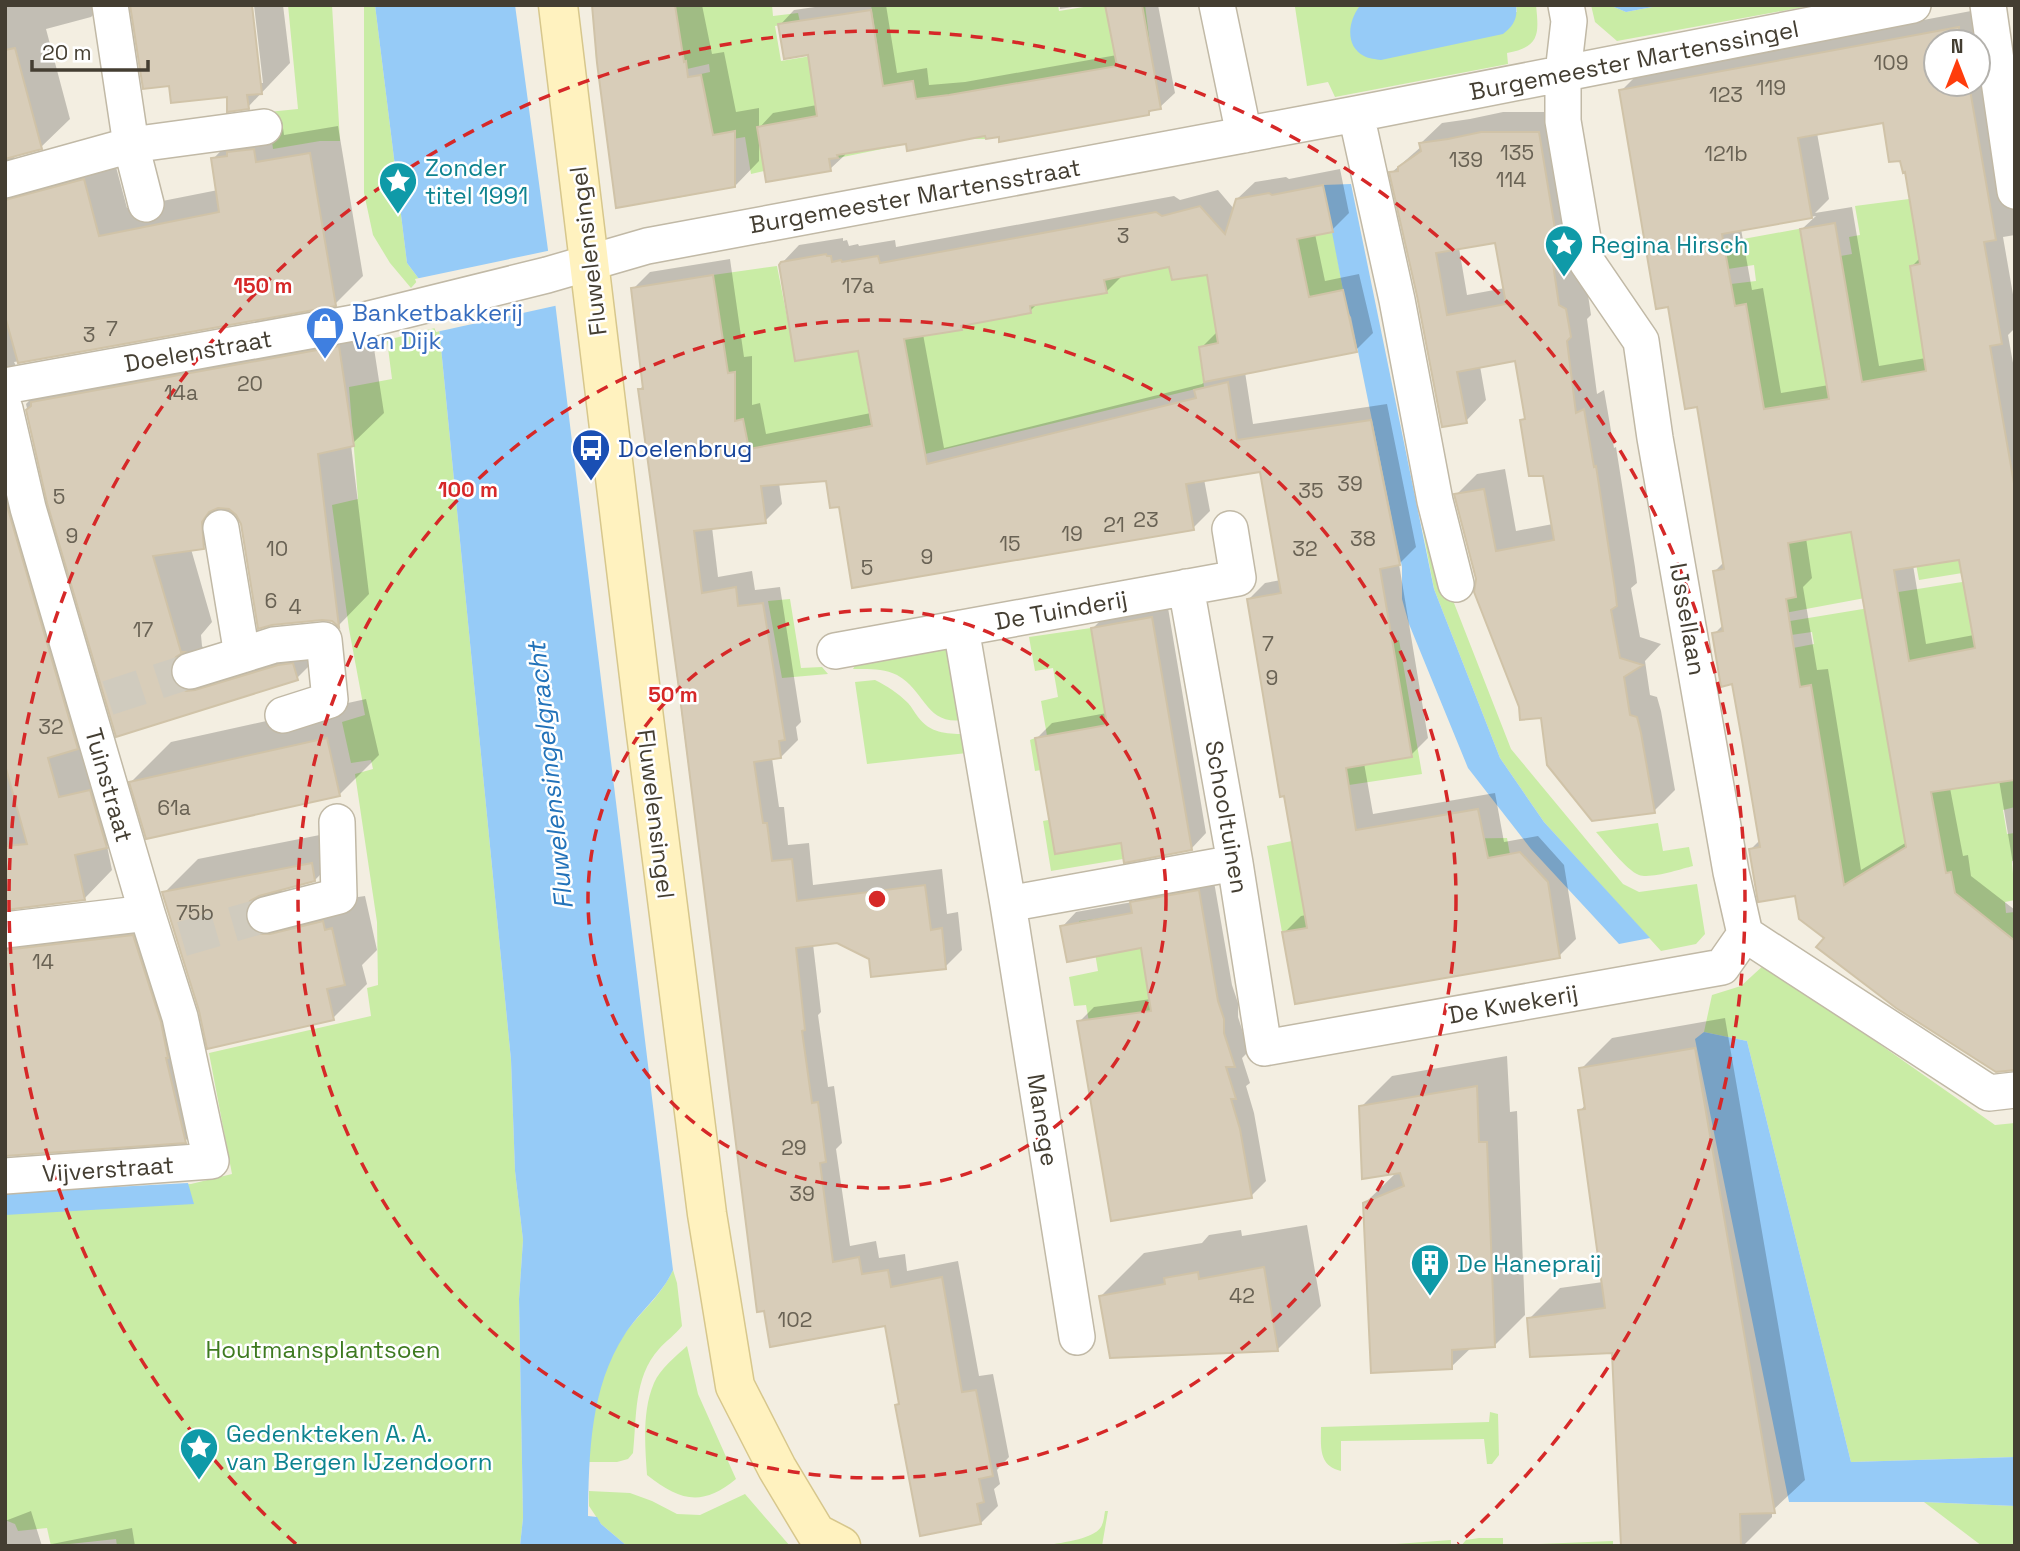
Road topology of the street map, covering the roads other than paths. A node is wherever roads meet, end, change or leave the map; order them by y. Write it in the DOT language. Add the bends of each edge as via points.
graph roads {
  1 [pos="110,5"];
  2 [pos="558,5"];
  3 [pos="1217,5"];
  4 [pos="1566,5"];
  5 [pos="1913,5"];
  6 [pos="1989,5"];
  7 [pos="1563,73"];
  8 [pos="1356,114"];
  9 [pos="264,127"];
  10 [pos="1244,135"];
  11 [pos="131,145"];
  12 [pos="5,180"];
  13 [pos="2015,191"];
  14 [pos="146,204"];
  15 [pos="573,267"];
  16 [pos="5,386"];
  17 [pos="5,409"];
  18 [pos="221,528"];
  19 [pos="1230,529"];
  20 [pos="1456,584"];
  21 [pos="1186,587"];
  22 [pos="961,628"];
  23 [pos="835,651"];
  24 [pos="242,655"];
  25 [pos="190,671"];
  26 [pos="283,715"];
  27 [pos="337,822"];
  28 [pos="1236,863"];
  29 [pos="1009,904"];
  30 [pos="147,913"];
  31 [pos="265,915"];
  32 [pos="5,930"];
  33 [pos="1745,934"];
  34 [pos="1265,1048"];
  35 [pos="2015,1090"];
  36 [pos="211,1161"];
  37 [pos="5,1176"];
  38 [pos="1077,1337"];
  39 [pos="841,1546"];
  1 -- 11 [label="street"];
  2 -- 15 [label="main road, Fluwelensingel"];
  3 -- 10 [label="street"];
  4 -- 7 [label="street, IJssellaan" via="1569,21"];
  5 -- 7 [label="street, Burgemeester Martenssingel"];
  6 -- 13 [label="street"];
  7 -- 8 [label="street, Burgemeester Martenssingel"];
  7 -- 33 [label="street, IJssellaan" via="1563,121 1587,262 1641,341"];
  8 -- 10 [label="street, Burgemeester Martenssingel"];
  8 -- 20 [label="street"];
  9 -- 11 [label="street"];
  10 -- 15 [label="street, Burgemeester Martensstraat" via="647,246"];
  11 -- 12 [label="street"];
  11 -- 14 [label="street"];
  15 -- 16 [label="street, Doelenstraat" via="353,323"];
  15 -- 39 [label="main road, Fluwelensingel" via="734,1386 816,1533"];
  17 -- 30 [label="street, Tuinstraat" via="28,508 96,702"];
  18 -- 24 [label="street"];
  19 -- 21 [label="street, De Tuinderij" via="1238,578"];
  21 -- 22 [label="street, De Tuinderij"];
  21 -- 28 [label="street, Schooltuinen"];
  22 -- 23 [label="street, De Tuinderij"];
  22 -- 29 [label="street, Manege"];
  24 -- 25 [label="street"];
  24 -- 26 [label="street" via="274,645 324,640 330,700"];
  27 -- 31 [label="street" via="339,895"];
  28 -- 29 [label="street"];
  28 -- 34 [label="street, Schooltuinen"];
  29 -- 38 [label="street, Manege"];
  30 -- 32 [label="street"];
  30 -- 36 [label="street, Tuinstraat" via="170,942 180,1017"];
  33 -- 34 [label="street, De Kwekerij" via="1722,967"];
  33 -- 35 [label="street" via="1989,1093"];
  36 -- 37 [label="street, Vijverstraat"];
}
